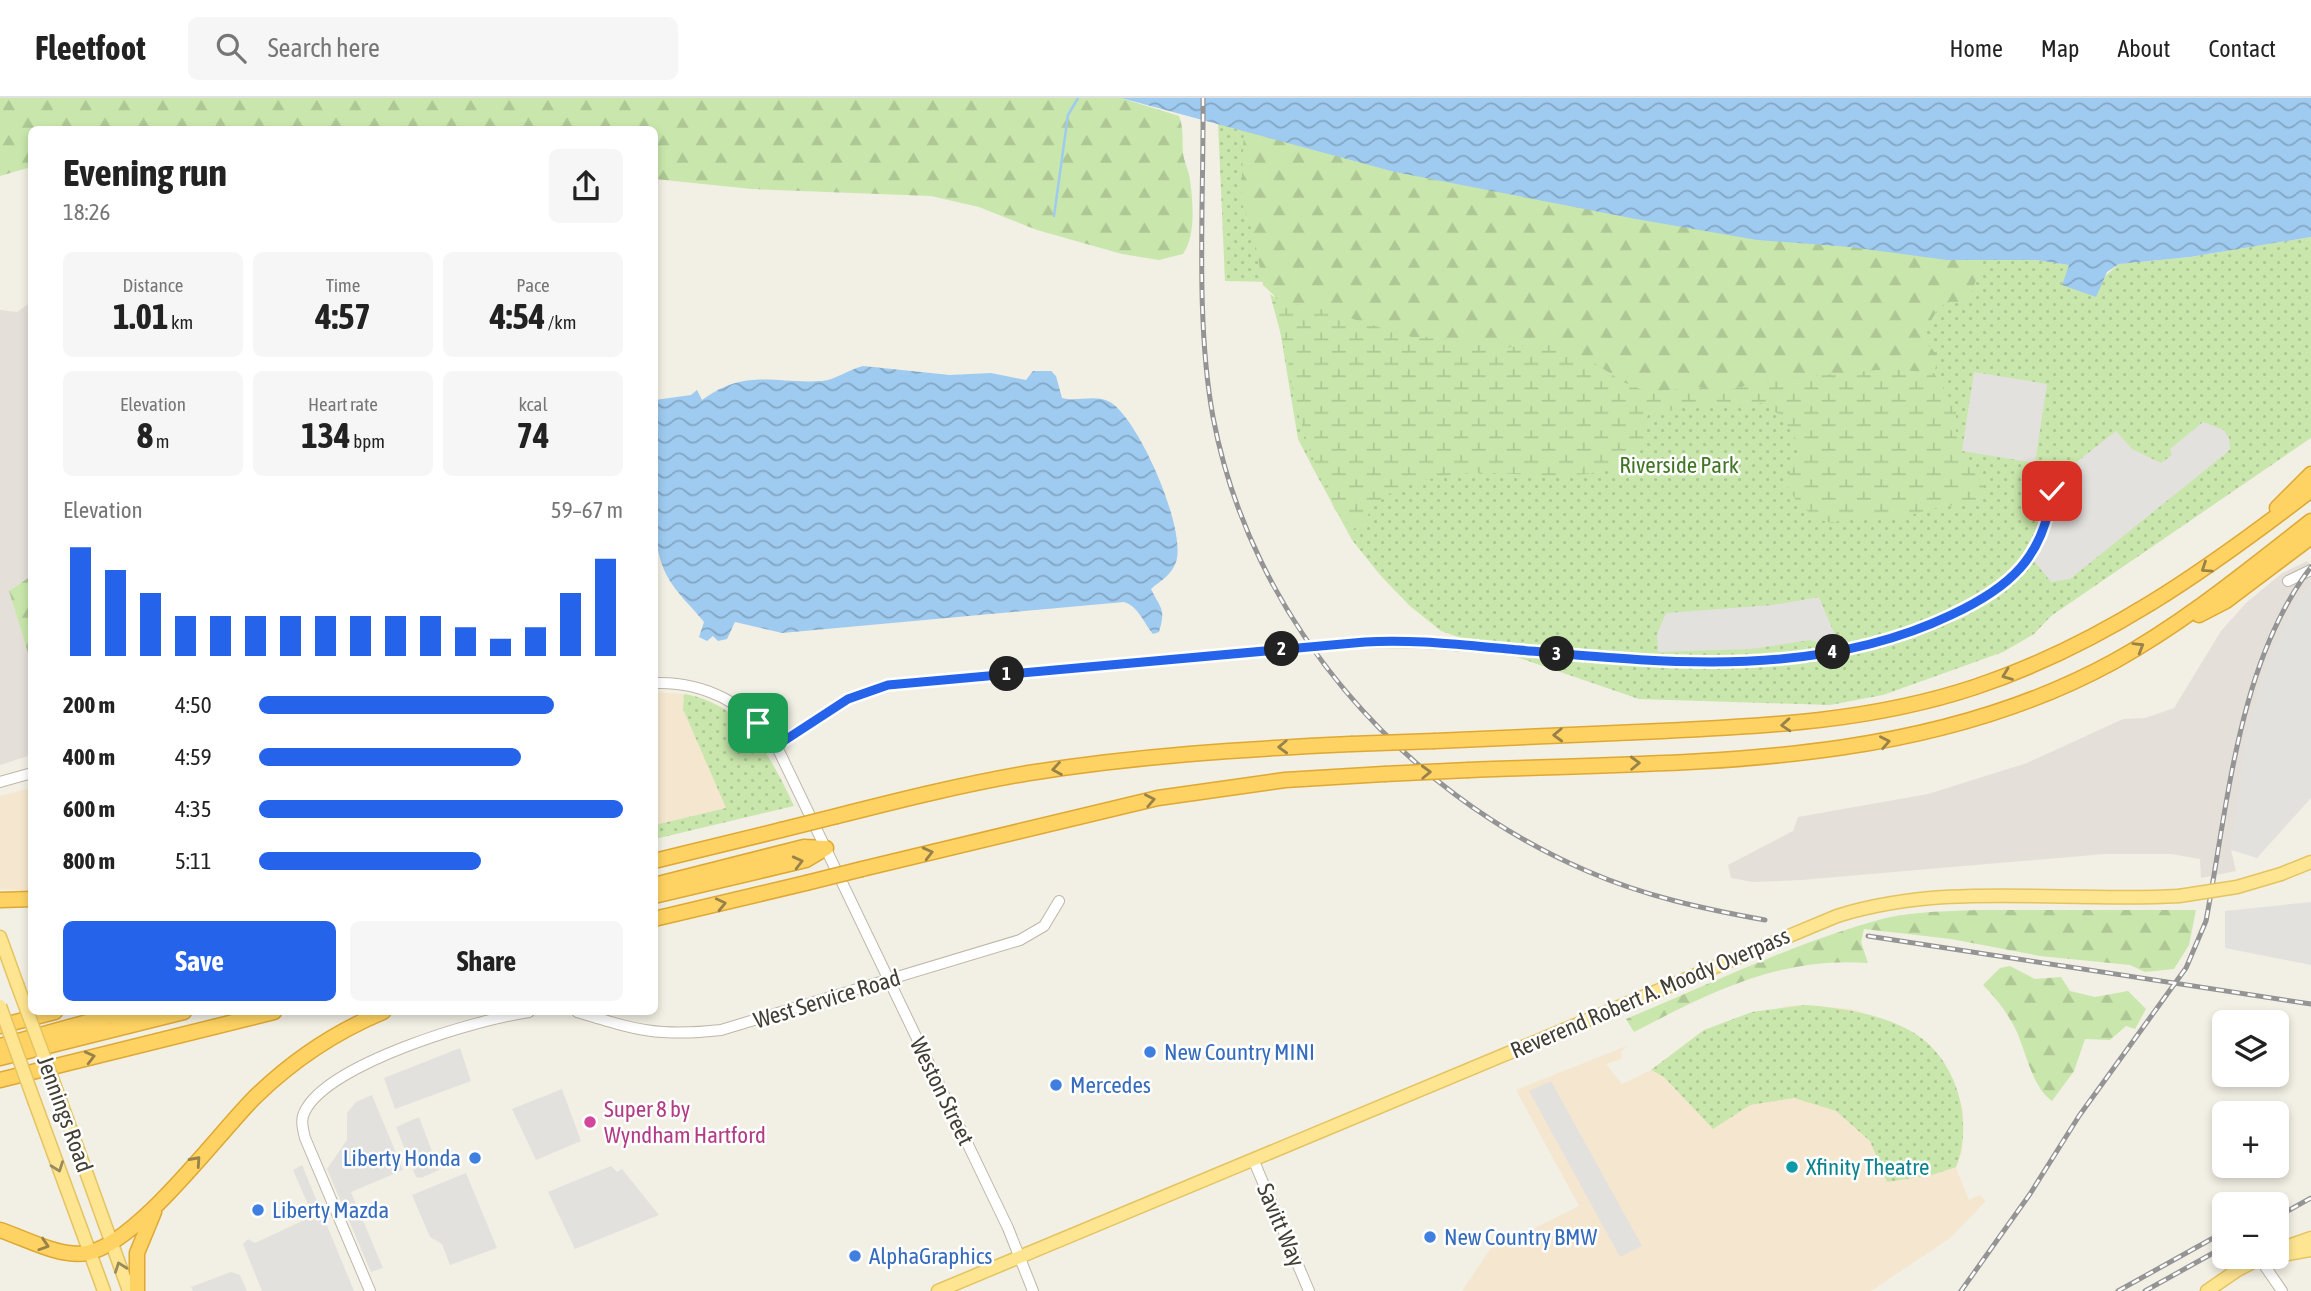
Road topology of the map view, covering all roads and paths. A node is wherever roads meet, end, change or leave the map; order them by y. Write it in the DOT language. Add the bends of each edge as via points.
graph roads {
  1 [pos="2311,474"];
  2 [pos="2053,475"];
  3 [pos="2311,490"];
  4 [pos="2311,521"];
  5 [pos="2261,528"];
  6 [pos="2311,537"];
  7 [pos="2311,570"];
  8 [pos="2288,581"];
  9 [pos="2178,622"];
  10 [pos="658,683"];
  11 [pos="776,746"];
  12 [pos="28,774"];
  13 [pos="0,782"];
  14 [pos="826,848"];
  15 [pos="658,860"];
  16 [pos="2311,862"];
  17 [pos="658,884"];
  18 [pos="658,895"];
  19 [pos="28,899"];
  20 [pos="0,900"];
  21 [pos="1059,901"];
  22 [pos="658,918"];
  23 [pos="0,937"];
  24 [pos="889,981"];
  25 [pos="0,1006"];
  26 [pos="28,1012"];
  27 [pos="29,1015"];
  28 [pos="43,1015"];
  29 [pos="113,1015"];
  30 [pos="124,1015"];
  31 [pos="172,1015"];
  32 [pos="262,1015"];
  33 [pos="377,1015"];
  34 [pos="515,1015"];
  35 [pos="587,1015"];
  36 [pos="94,1020"];
  37 [pos="0,1026"];
  38 [pos="0,1046"];
  39 [pos="0,1058"];
  40 [pos="0,1080"];
  41 [pos="1253,1159"];
  42 [pos="163,1198"];
  43 [pos="0,1230"];
  44 [pos="2311,1238"];
  45 [pos="111,1242"];
  46 [pos="2289,1246"];
  47 [pos="2311,1250"];
  48 [pos="90,1252"];
  49 [pos="2289,1254"];
  50 [pos="1019,1257"];
  51 [pos="2244,1269"];
  52 [pos="2269,1269"];
  53 [pos="104,1291"];
  54 [pos="129,1291"];
  55 [pos="137,1291"];
  56 [pos="370,1291"];
  57 [pos="938,1291"];
  58 [pos="1033,1291"];
  59 [pos="1309,1291"];
  60 [pos="2207,1291"];
  61 [pos="2282,1291"];
  1 -- 5 [label="highway"];
  2 -- 11 [label="street, bridge" via="2042,534 2009,581 1963,610 1878,644 1794,657 1694,663 1428,643 1341,644 888,685 848,699"];
  3 -- 5 [label="highway"];
  4 -- 9 [label="highway"];
  5 -- 15 [label="highway, one-way, bridge" via="2099,634 2012,674 1876,713 1785,725 1214,751 1083,765 981,782"];
  6 -- 9 [label="highway" via="2218,606"];
  7 -- 8 [label="street"];
  22 -- 9 [label="highway, one-way, bridge" via="1158,798 1285,780 1795,755 1899,739 1988,715 2058,688 2114,662"];
  10 -- 11 [label="street, Weston Street" via="688,685 722,697 752,717"];
  11 -- 14 [label="street, Weston Street"];
  12 -- 13 [label="street"];
  14 -- 17 [label="highway" via="804,847"];
  18 -- 14 [label="highway, one-way" via="806,860"];
  14 -- 24 [label="street, Weston Street"];
  16 -- 41 [label="main road, Reverend Robert A. Moody Overpass, bridge" via="2237,887 2179,895 1946,896 1856,911"];
  19 -- 20 [label="highway"];
  21 -- 24 [label="street, West Service Road" via="1044,926 1020,940"];
  23 -- 26 [label="main road, Jennings Road, bridge"];
  24 -- 35 [label="street, West Service Road" via="721,1030 686,1034 641,1031"];
  24 -- 50 [label="street, Weston Street"];
  25 -- 48 [label="main road, Jennings Road, one-way, bridge"];
  27 -- 45 [label="main road, Jennings Road, bridge"];
  28 -- 37 [label="highway"];
  29 -- 36 [label="highway"];
  30 -- 36 [label="highway"];
  31 -- 39 [label="highway"];
  40 -- 32 [label="highway, one-way"];
  42 -- 33 [label="highway, one-way" via="289,1067 331,1037"];
  34 -- 56 [label="street" via="389,1054 337,1082 306,1108 302,1119 306,1138"];
  36 -- 38 [label="highway"];
  41 -- 50 [label="main road, Reverend Robert A. Moody Overpass"];
  41 -- 59 [label="street, Savitt Way"];
  42 -- 45 [label="highway"];
  42 -- 55 [label="highway" via="138,1246"];
  43 -- 48 [label="highway, one-way" via="66,1252"];
  44 -- 46 [label="main road"];
  45 -- 48 [label="highway"];
  54 -- 45 [label="main road, Jennings Road, one-way"];
  47 -- 49 [label="main road"];
  48 -- 53 [label="main road, Jennings Road"];
  50 -- 57 [label="main road"];
  50 -- 58 [label="street, Weston Street"];
  51 -- 60 [label="main road"];
  52 -- 61 [label="street"];
}
